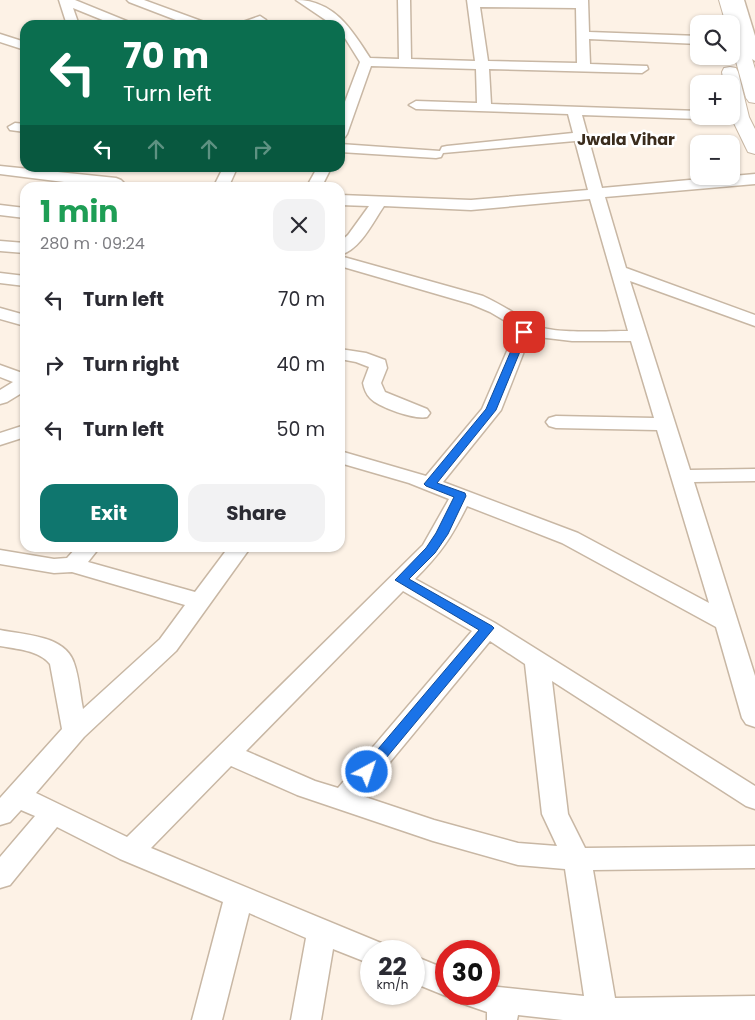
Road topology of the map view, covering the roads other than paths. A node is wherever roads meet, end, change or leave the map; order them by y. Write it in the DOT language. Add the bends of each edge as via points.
graph roads {
  1 [pos="65,0"];
  2 [pos="133,0"];
  3 [pos="302,0"];
  4 [pos="404,0"];
  5 [pos="714,0"];
  6 [pos="727,0"];
  7 [pos="738,0"];
  8 [pos="474,2"];
  9 [pos="582,3"];
  10 [pos="730,15"];
  11 [pos="734,15"];
  12 [pos="738,15"];
  13 [pos="71,20"];
  14 [pos="113,20"];
  15 [pos="187,20"];
  16 [pos="334,20"];
  17 [pos="740,26"];
  18 [pos="345,28"];
  19 [pos="740,31"];
  20 [pos="583,35"];
  21 [pos="0,38"];
  22 [pos="690,40"];
  23 [pos="20,44"];
  24 [pos="755,57"];
  25 [pos="375,62"];
  26 [pos="405,62"];
  27 [pos="482,64"];
  28 [pos="584,68"];
  29 [pos="642,69"];
  30 [pos="345,83"];
  31 [pos="358,83"];
  32 [pos="755,98"];
  33 [pos="416,105"];
  34 [pos="484,108"];
  35 [pos="574,111"];
  36 [pos="690,115"];
  37 [pos="345,120"];
  38 [pos="738,125"];
  39 [pos="581,136"];
  40 [pos="345,148"];
  41 [pos="755,148"];
  42 [pos="0,170"];
  43 [pos="755,179"];
  44 [pos="88,182"];
  45 [pos="595,193"];
  46 [pos="345,200"];
  47 [pos="379,202"];
  48 [pos="0,210"];
  49 [pos="20,212"];
  50 [pos="0,246"];
  51 [pos="345,247"];
  52 [pos="20,248"];
  53 [pos="345,252"];
  54 [pos="619,272"];
  55 [pos="0,278"];
  56 [pos="20,280"];
  57 [pos="0,314"];
  58 [pos="20,320"];
  59 [pos="755,321"];
  60 [pos="529,332"];
  61 [pos="638,336"];
  62 [pos="345,355"];
  63 [pos="0,371"];
  64 [pos="20,380"];
  65 [pos="20,385"];
  66 [pos="0,398"];
  67 [pos="420,413"];
  68 [pos="556,422"];
  69 [pos="665,424"];
  70 [pos="20,433"];
  71 [pos="0,440"];
  72 [pos="345,459"];
  73 [pos="755,474"];
  74 [pos="681,476"];
  75 [pos="437,487"];
  76 [pos="84,552"];
  77 [pos="236,552"];
  78 [pos="0,557"];
  79 [pos="73,565"];
  80 [pos="401,580"];
  81 [pos="199,601"];
  82 [pos="728,623"];
  83 [pos="487,628"];
  84 [pos="0,638"];
  85 [pos="537,662"];
  86 [pos="755,718"];
  87 [pos="75,731"];
  88 [pos="228,754"];
  89 [pos="18,796"];
  90 [pos="755,799"];
  91 [pos="343,800"];
  92 [pos="53,813"];
  93 [pos="0,815"];
  94 [pos="32,838"];
  95 [pos="0,851"];
  96 [pos="130,851"];
  97 [pos="755,857"];
  98 [pos="577,859"];
  99 [pos="0,877"];
  100 [pos="238,896"];
  101 [pos="322,931"];
  102 [pos="360,947"];
  103 [pos="755,1009"];
  104 [pos="502,1010"];
  105 [pos="602,1012"];
  106 [pos="693,1015"];
  107 [pos="207,1020"];
  108 [pos="306,1020"];
  1 -- 13 [label="street"];
  1 -- 14 [label="street"];
  2 -- 15 [label="street"];
  3 -- 16 [label="street"];
  4 -- 26 [label="street"];
  5 -- 10 [label="main road"];
  6 -- 11 [label="main road"];
  7 -- 12 [label="street"];
  8 -- 9 [label="street"];
  8 -- 27 [label="street"];
  9 -- 20 [label="street"];
  17 -- 24 [label="street"];
  18 -- 25 [label="street"];
  19 -- 32 [label="main road"];
  20 -- 22 [label="street"];
  20 -- 28 [label="street"];
  21 -- 23 [label="street"];
  25 -- 26 [label="street"];
  25 -- 31 [label="street"];
  26 -- 27 [label="street"];
  27 -- 28 [label="street"];
  27 -- 34 [label="street"];
  28 -- 29 [label="street"];
  30 -- 31 [label="street"];
  31 -- 37 [label="street"];
  33 -- 34 [label="street"];
  34 -- 35 [label="street"];
  35 -- 36 [label="street"];
  35 -- 39 [label="street"];
  38 -- 41 [label="main road"];
  39 -- 40 [label="street" via="441,152"];
  39 -- 45 [label="street"];
  42 -- 44 [label="street"];
  43 -- 45 [label="street"];
  45 -- 47 [label="street" via="477,205"];
  45 -- 54 [label="street"];
  46 -- 47 [label="street"];
  47 -- 51 [label="street"];
  48 -- 49 [label="street"];
  50 -- 52 [label="street"];
  53 -- 60 [label="street" via="496,308"];
  54 -- 59 [label="street"];
  54 -- 61 [label="street"];
  55 -- 56 [label="street"];
  57 -- 58 [label="street"];
  60 -- 61 [label="street"];
  60 -- 75 [label="street" via="491,410"];
  61 -- 69 [label="street"];
  62 -- 67 [label="street" via="378,364 372,383 377,395"];
  63 -- 64 [label="street"];
  65 -- 66 [label="street"];
  68 -- 69 [label="street"];
  69 -- 74 [label="street"];
  70 -- 71 [label="street"];
  72 -- 75 [label="street"];
  73 -- 74 [label="street"];
  74 -- 82 [label="street"];
  75 -- 80 [label="street" via="442,534"];
  75 -- 82 [label="street" via="570,538"];
  76 -- 79 [label="street"];
  77 -- 81 [label="street"];
  78 -- 79 [label="street" via="54,566"];
  79 -- 81 [label="street"];
  80 -- 83 [label="street"];
  80 -- 88 [label="street"];
  81 -- 87 [label="street" via="168,645"];
  82 -- 86 [label="street"];
  83 -- 85 [label="street"];
  83 -- 91 [label="street"];
  84 -- 87 [label="street" via="41,646 55,653 62,662"];
  85 -- 90 [label="street"];
  85 -- 98 [label="street" via="555,814"];
  87 -- 89 [label="street"];
  88 -- 91 [label="street" via="306,788"];
  88 -- 96 [label="street"];
  89 -- 92 [label="street"];
  89 -- 93 [label="street"];
  91 -- 98 [label="street" via="518,854"];
  92 -- 94 [label="street"];
  92 -- 96 [label="street"];
  94 -- 95 [label="street"];
  94 -- 99 [label="street"];
  96 -- 100 [label="street"];
  97 -- 98 [label="street"];
  98 -- 105 [label="street"];
  100 -- 101 [label="street"];
  100 -- 107 [label="street"];
  101 -- 102 [label="street"];
  101 -- 108 [label="street"];
  103 -- 106 [label="street"];
  104 -- 105 [label="street"];
  105 -- 106 [label="street"];
}
